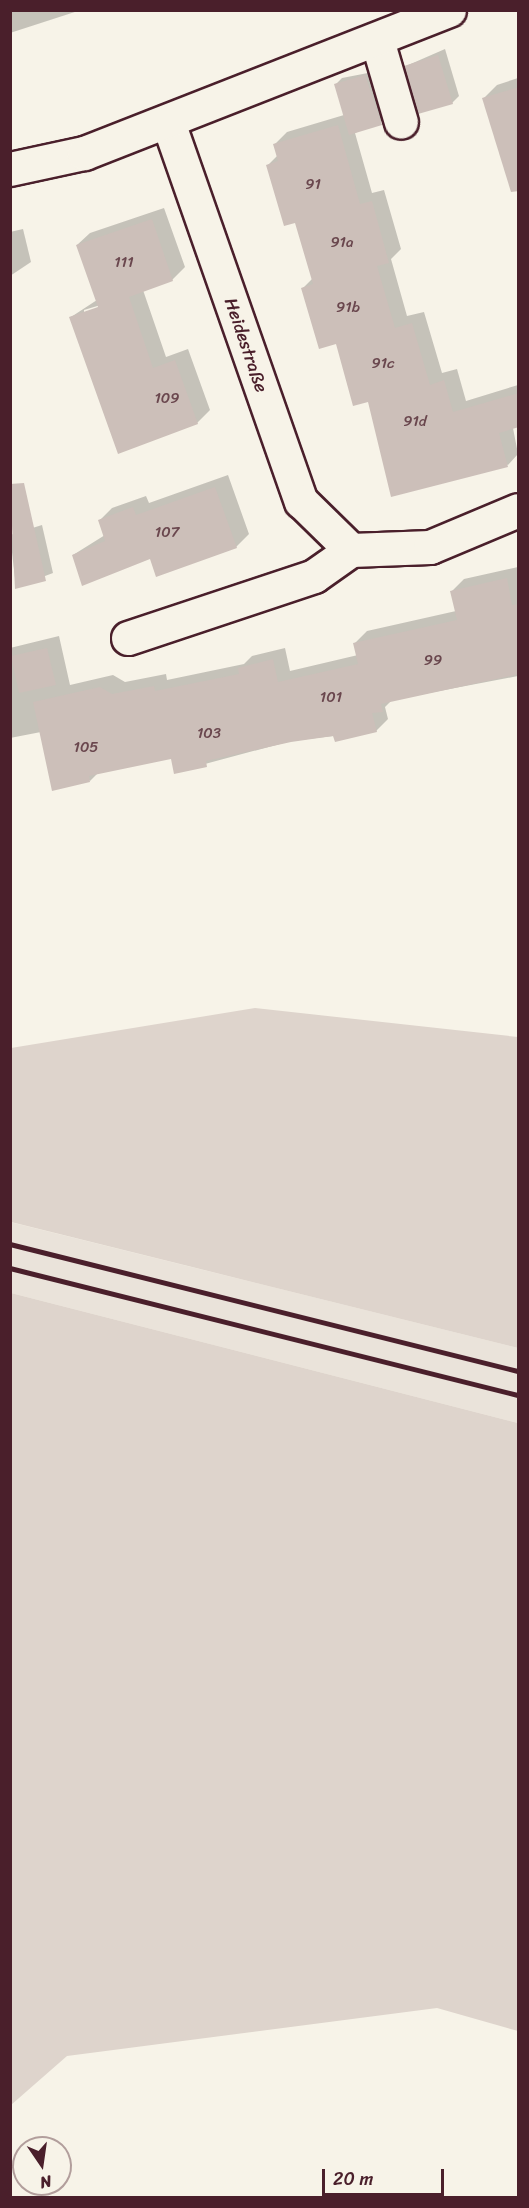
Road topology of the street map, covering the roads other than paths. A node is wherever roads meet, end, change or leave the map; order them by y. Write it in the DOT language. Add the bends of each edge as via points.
graph roads {
  1 [pos="449,10"];
  2 [pos="377,40"];
  3 [pos="168,122"];
  4 [pos="401,122"];
  5 [pos="10,169"];
  6 [pos="519,510"];
  7 [pos="351,550"];
  8 [pos="128,638"];
  1 -- 2 [label="street"];
  2 -- 3 [label="street"];
  2 -- 4 [label="street"];
  3 -- 5 [label="street" via="84,153"];
  3 -- 7 [label="street, Heidestraße" via="301,501"];
  6 -- 7 [label="street" via="430,547"];
  7 -- 8 [label="street" via="314,576"];
}
